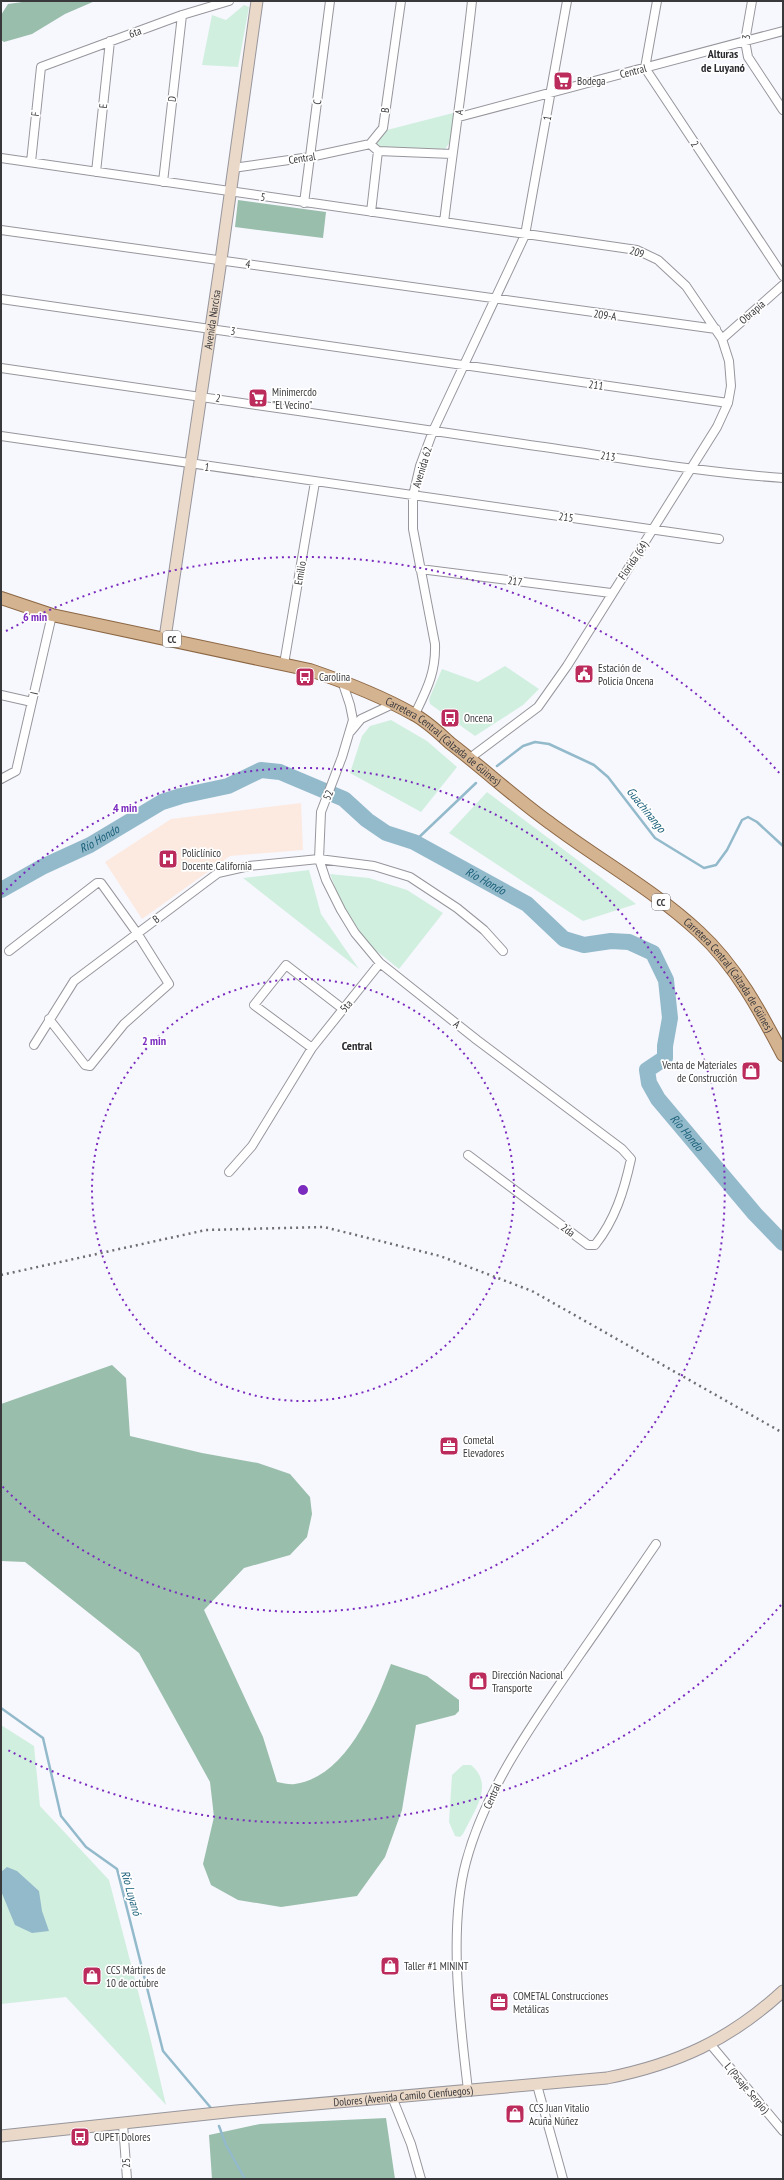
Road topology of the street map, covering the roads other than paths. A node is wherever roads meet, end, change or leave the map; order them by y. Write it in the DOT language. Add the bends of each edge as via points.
graph roads {
  1 [pos="229,1"];
  2 [pos="257,1"];
  3 [pos="330,1"];
  4 [pos="400,1"];
  5 [pos="472,1"];
  6 [pos="567,1"];
  7 [pos="657,1"];
  8 [pos="752,1"];
  9 [pos="182,15"];
  10 [pos="783,32"];
  11 [pos="110,41"];
  12 [pos="745,41"];
  13 [pos="42,66"];
  14 [pos="645,68"];
  15 [pos="552,92"];
  16 [pos="783,110"];
  17 [pos="459,117"];
  18 [pos="370,144"];
  19 [pos="378,151"];
  20 [pos="452,154"];
  21 [pos="310,157"];
  22 [pos="1,158"];
  23 [pos="31,162"];
  24 [pos="232,168"];
  25 [pos="96,172"];
  26 [pos="163,182"];
  27 [pos="230,192"];
  28 [pos="304,203"];
  29 [pos="372,212"];
  30 [pos="444,222"];
  31 [pos="1,230"];
  32 [pos="525,235"];
  33 [pos="221,260"];
  34 [pos="783,276"];
  35 [pos="783,285"];
  36 [pos="1,299"];
  37 [pos="494,299"];
  38 [pos="210,328"];
  39 [pos="716,328"];
  40 [pos="722,339"];
  41 [pos="464,366"];
  42 [pos="1,368"];
  43 [pos="201,395"];
  44 [pos="728,403"];
  45 [pos="433,431"];
  46 [pos="1,436"];
  47 [pos="191,464"];
  48 [pos="691,468"];
  49 [pos="783,478"];
  50 [pos="315,482"];
  51 [pos="413,496"];
  52 [pos="654,529"];
  53 [pos="718,539"];
  54 [pos="420,569"];
  55 [pos="611,593"];
  56 [pos="1,598"];
  57 [pos="52,614"];
  58 [pos="164,638"];
  59 [pos="284,664"];
  60 [pos="342,681"];
  61 [pos="1,696"];
  62 [pos="32,702"];
  63 [pos="393,704"];
  64 [pos="415,714"];
  65 [pos="349,733"];
  66 [pos="473,761"];
  67 [pos="1,779"];
  68 [pos="319,859"];
  69 [pos="137,933"];
  70 [pos="8,951"];
  71 [pos="503,951"];
  72 [pos="380,963"];
  73 [pos="343,1009"];
  74 [pos="49,1019"];
  75 [pos="34,1045"];
  76 [pos="312,1048"];
  77 [pos="783,1055"];
  78 [pos="468,1155"];
  79 [pos="631,1159"];
  80 [pos="229,1172"];
  81 [pos="656,1544"];
  82 [pos="783,1991"];
  83 [pos="711,2044"];
  84 [pos="537,2085"];
  85 [pos="468,2090"];
  86 [pos="392,2097"];
  87 [pos="123,2124"];
  88 [pos="783,2131"];
  89 [pos="1,2136"];
  90 [pos="127,2179"];
  91 [pos="421,2179"];
  92 [pos="563,2179"];
  1 -- 9 [label="street, 6ta"];
  2 -- 24 [label="main road, Avenida Narcisa"];
  3 -- 21 [label="street, C"];
  4 -- 18 [label="street, B" via="383,128"];
  5 -- 17 [label="street, A"];
  6 -- 15 [label="street, 1"];
  7 -- 14 [label="street"];
  8 -- 12 [label="street, 3"];
  9 -- 11 [label="street, 6ta"];
  9 -- 26 [label="street, D"];
  10 -- 12 [label="street, Central"];
  11 -- 13 [label="street, 6ta"];
  11 -- 25 [label="street, E"];
  12 -- 14 [label="street, Central"];
  12 -- 16 [label="street, 3" via="748,57"];
  13 -- 23 [label="street, F"];
  14 -- 15 [label="street, Central"];
  14 -- 34 [label="street, 2"];
  15 -- 17 [label="street, Central"];
  15 -- 32 [label="street, 1"];
  17 -- 20 [label="street, A"];
  18 -- 19 [label="street"];
  18 -- 21 [label="street, Central"];
  19 -- 20 [label="street"];
  19 -- 29 [label="street"];
  20 -- 30 [label="street, A"];
  21 -- 24 [label="street, Central"];
  21 -- 28 [label="street, C"];
  22 -- 23 [label="street, 5"];
  23 -- 25 [label="street, 5"];
  24 -- 27 [label="main road, Avenida Narcisa"];
  25 -- 26 [label="street, 5"];
  26 -- 27 [label="street, 5"];
  27 -- 28 [label="street, 5"];
  27 -- 33 [label="main road, Avenida Narcisa"];
  28 -- 29 [label="street, 5"];
  29 -- 30 [label="street, 5"];
  30 -- 32 [label="street, 5"];
  31 -- 33 [label="street, 4"];
  32 -- 37 [label="street, Avenida 62"];
  32 -- 39 [label="street, 209" via="637,250 658,260 686,286"];
  33 -- 37 [label="street, 4"];
  33 -- 38 [label="main road, Avenida Narcisa"];
  35 -- 40 [label="street, Obrapía"];
  36 -- 38 [label="street, 3"];
  37 -- 39 [label="street, 209-A"];
  37 -- 41 [label="street, Avenida 62"];
  38 -- 41 [label="street, 3"];
  38 -- 43 [label="main road, Avenida Narcisa"];
  39 -- 40 [label="street, Florida (64)"];
  40 -- 44 [label="street, Florida (64)" via="730,370"];
  41 -- 44 [label="street, 211"];
  41 -- 45 [label="street, Avenida 62"];
  42 -- 43 [label="street, 2"];
  43 -- 45 [label="street, 2"];
  43 -- 47 [label="main road, Avenida Narcisa"];
  44 -- 48 [label="street, Florida (64)" via="709,442"];
  45 -- 48 [label="street, 213"];
  45 -- 51 [label="street, Avenida 62" via="420,466"];
  46 -- 47 [label="street, 1"];
  47 -- 50 [label="street, 1"];
  47 -- 58 [label="main road, Avenida Narcisa"];
  48 -- 49 [label="street, 213"];
  48 -- 52 [label="street, Florida (64)"];
  50 -- 51 [label="street, 1"];
  50 -- 59 [label="street, Emilio"];
  51 -- 52 [label="street, 215"];
  51 -- 54 [label="street, Avenida 62" via="413,529"];
  52 -- 53 [label="street, 215"];
  52 -- 55 [label="street, Florida (64)"];
  54 -- 55 [label="street, 217"];
  54 -- 64 [label="street, Avenida 62" via="434,638 436,662"];
  55 -- 66 [label="street, Florida (64)" via="567,666 538,707"];
  56 -- 57 [label="main road, Carretera Central (Calzada de Güines) / CC"];
  57 -- 58 [label="main road, Carretera Central (Calzada de Güines) / CC"];
  57 -- 62 [label="street, I"];
  58 -- 59 [label="main road, Carretera Central (Calzada de Güines) / CC"];
  59 -- 60 [label="main road, Carretera Central (Calzada de Güines) / CC"];
  60 -- 63 [label="main road, Carretera Central (Calzada de Güines) / CC"];
  60 -- 65 [label="street, 52" via="353,720"];
  61 -- 62 [label="street"];
  62 -- 67 [label="street, I" via="16,771"];
  63 -- 64 [label="main road, Carretera Central (Calzada de Güines) / CC"];
  63 -- 65 [label="street, 52" via="361,720"];
  64 -- 66 [label="main road, Carretera Central (Calzada de Güines) / CC"];
  65 -- 68 [label="street, 52" via="321,812"];
  66 -- 77 [label="main road, Carretera Central (Calzada de Güines) / CC" via="500,786 699,931 720,953 748,990"];
  68 -- 69 [label="street, B" via="249,866 218,873"];
  68 -- 71 [label="street, B" via="374,866 410,877 457,908 484,930"];
  68 -- 72 [label="street, A" via="341,910 355,933"];
  69 -- 70 [label="street" via="104,885 97,883"];
  69 -- 74 [label="street, B" via="74,981"];
  69 -- 74 [label="street" via="169,984 124,1024 90,1066 85,1065"];
  72 -- 73 [label="street, 5ta"];
  72 -- 79 [label="street, A" via="476,1040 622,1149"];
  73 -- 76 [label="street, 5ta"];
  73 -- 76 [label="street" via="286,965 254,1005"];
  74 -- 75 [label="street, B"];
  76 -- 80 [label="street, 5ta" via="252,1146"];
  78 -- 79 [label="street, 2da" via="588,1245 595,1245 606,1232 617,1209"];
  81 -- 85 [label="street, Central" via="548,1701 506,1769 479,1826 466,1862 456,1924 462,2043"];
  82 -- 83 [label="main road, Dolores (Avenida Camilo Cienfuegos)" via="747,2020"];
  83 -- 84 [label="main road, Dolores (Avenida Camilo Cienfuegos)" via="669,2062 636,2072 607,2078"];
  83 -- 88 [label="street, L (Pasaje Sergio)"];
  84 -- 85 [label="main road, Dolores (Avenida Camilo Cienfuegos)"];
  84 -- 92 [label="street"];
  85 -- 86 [label="main road, Dolores (Avenida Camilo Cienfuegos)"];
  86 -- 87 [label="main road, Dolores (Avenida Camilo Cienfuegos)"];
  86 -- 91 [label="street" via="411,2144"];
  87 -- 89 [label="main road, Dolores (Avenida Camilo Cienfuegos)"];
  87 -- 90 [label="street, 25"];
}
